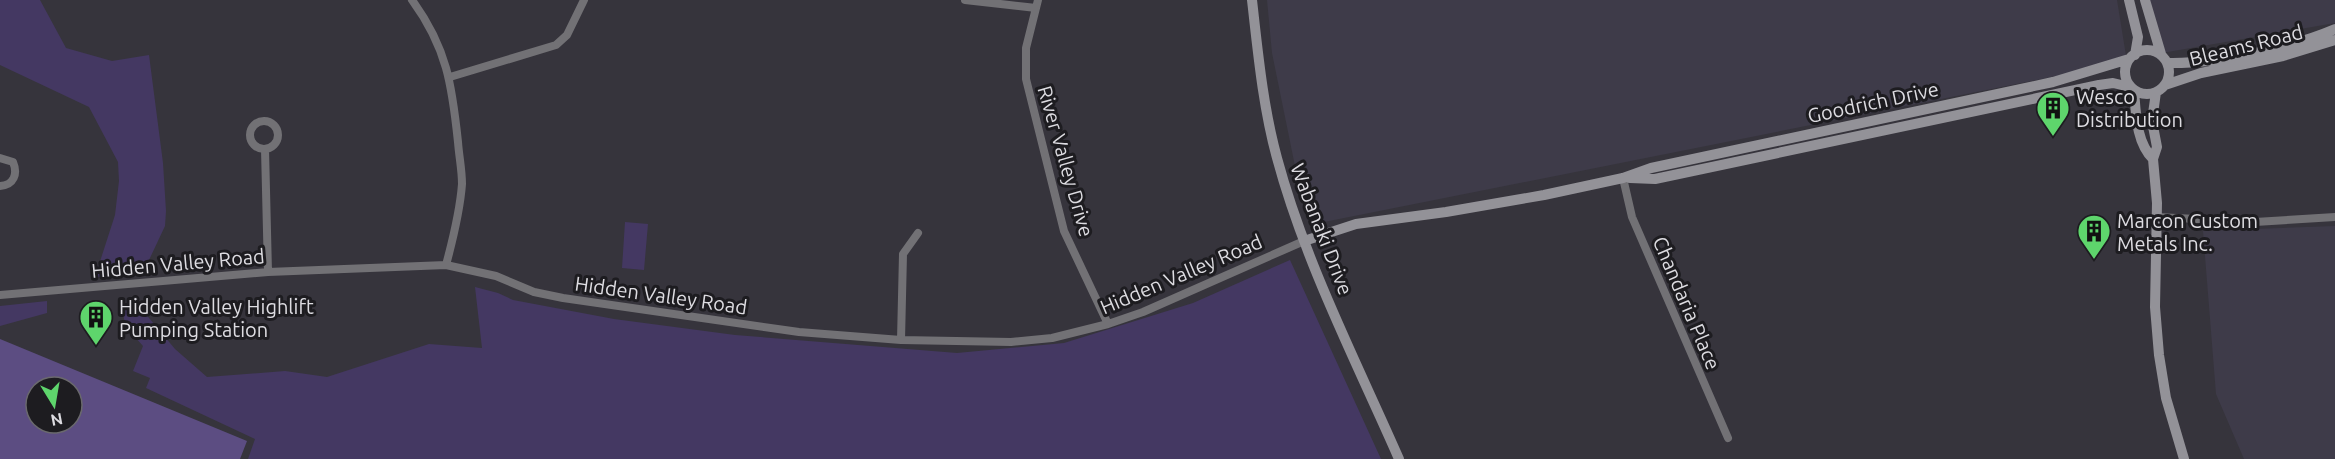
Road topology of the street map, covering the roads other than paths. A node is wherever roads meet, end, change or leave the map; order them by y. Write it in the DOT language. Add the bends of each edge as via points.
graph roads {
  1 [pos="412,0"];
  2 [pos="584,0"];
  3 [pos="965,0"];
  4 [pos="1252,0"];
  5 [pos="2129,0"];
  6 [pos="2145,0"];
  7 [pos="1037,4"];
  8 [pos="2335,29"];
  9 [pos="2335,40"];
  10 [pos="2132,57"];
  11 [pos="2165,58"];
  12 [pos="450,77"];
  13 [pos="2132,89"];
  14 [pos="2160,89"];
  15 [pos="265,149"];
  16 [pos="0,158"];
  17 [pos="2153,159"];
  18 [pos="1623,178"];
  19 [pos="0,186"];
  20 [pos="2157,217"];
  21 [pos="2335,217"];
  22 [pos="918,233"];
  23 [pos="1304,241"];
  24 [pos="446,265"];
  25 [pos="268,272"];
  26 [pos="0,295"];
  27 [pos="1108,324"];
  28 [pos="901,340"];
  29 [pos="1728,438"];
  30 [pos="1399,459"];
  31 [pos="2184,459"];
  1 -- 12 [label="street" via="429,24"];
  2 -- 12 [label="street" via="567,35 556,45"];
  3 -- 7 [label="street"];
  4 -- 23 [label="street, Wabanaki Drive" via="1276,157"];
  5 -- 10 [label="street" via="2138,37"];
  6 -- 11 [label="street"];
  7 -- 27 [label="street, River Valley Drive" via="1026,48 1026,79 1064,231"];
  8 -- 11 [label="street, Bleams Road" via="2218,60 2194,63"];
  9 -- 14 [label="street, Bleams Road" via="2283,56 2201,73"];
  10 -- 11 [label="street" via="2148,50"];
  10 -- 13 [label="street" via="2124,73"];
  10 -- 18 [label="street, Goodrich Drive" via="2053,82 1651,168"];
  11 -- 14 [label="street" via="2170,72"];
  12 -- 24 [label="street" via="462,183"];
  13 -- 14 [label="street" via="2145,95"];
  13 -- 17 [label="street" via="2144,150"];
  13 -- 18 [label="street, Goodrich Drive" via="2113,83 2099,84 1655,179"];
  14 -- 17 [label="street" via="2152,120 2157,147"];
  15 -- 25 [label="street"];
  16 -- 19 [label="street" via="12,162 16,169 13,181"];
  17 -- 20 [label="street"];
  18 -- 23 [label="street, Goodrich Drive" via="1446,212 1356,224"];
  18 -- 29 [label="street, Chandaria Place" via="1632,216"];
  20 -- 21 [label="street" via="2255,222"];
  20 -- 31 [label="street" via="2155,307 2159,355 2166,398"];
  22 -- 28 [label="street" via="903,254"];
  23 -- 27 [label="street, Hidden Valley Road"];
  23 -- 30 [label="street, Wabanaki Drive"];
  24 -- 25 [label="street, Hidden Valley Road"];
  24 -- 28 [label="street, Hidden Valley Road" via="563,298 799,332"];
  25 -- 26 [label="street, Hidden Valley Road"];
  27 -- 28 [label="street, Hidden Valley Road" via="1052,338 1011,342"];
}
